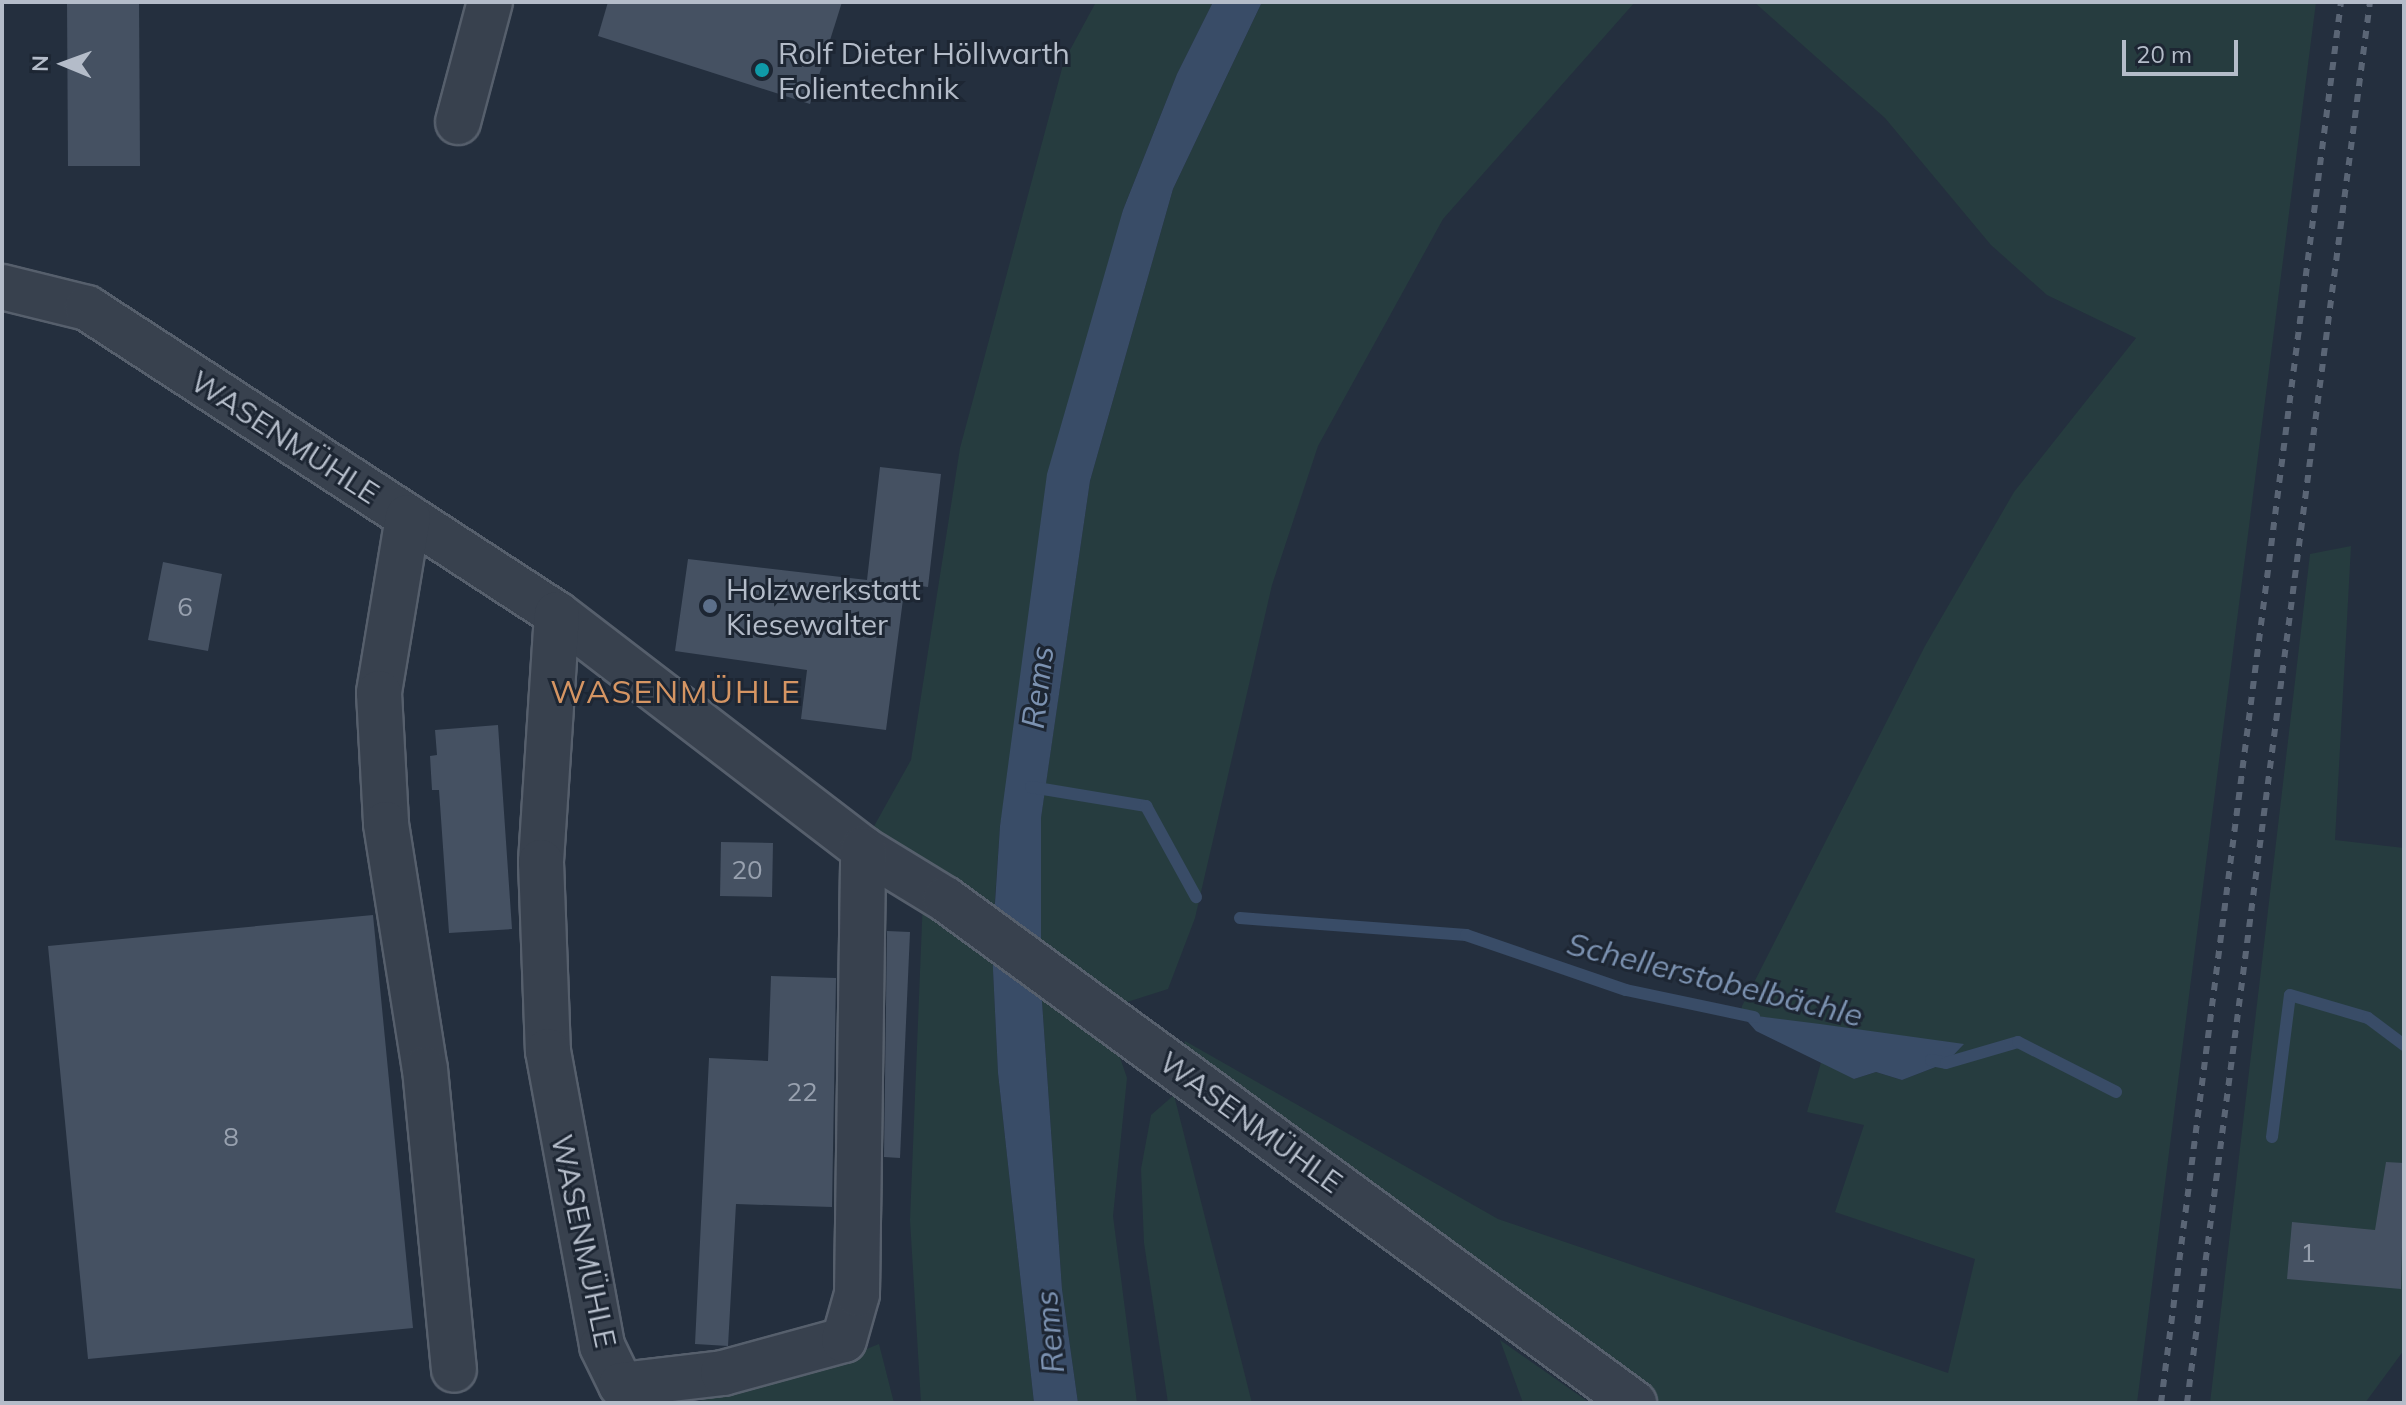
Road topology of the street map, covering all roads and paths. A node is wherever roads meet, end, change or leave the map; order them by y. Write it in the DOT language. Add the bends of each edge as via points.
graph roads {
  1 [pos="490,2"];
  2 [pos="458,122"];
  3 [pos="2,287"];
  4 [pos="408,517"];
  5 [pos="557,614"];
  6 [pos="863,849"];
  7 [pos="454,1370"];
  8 [pos="1634,1403"];
  1 -- 2 [label="street"];
  3 -- 4 [label="street, WASENMÜHLE" via="87,308"];
  4 -- 5 [label="street, WASENMÜHLE"];
  4 -- 7 [label="street" via="379,693 384,795 425,1069"];
  5 -- 6 [label="street, WASENMÜHLE"];
  5 -- 6 [label="street, WASENMÜHLE" via="541,862 548,1051 602,1346 621,1385 723,1373 844,1340 857,1294"];
  6 -- 8 [label="street, WASENMÜHLE" via="945,899"];
}
